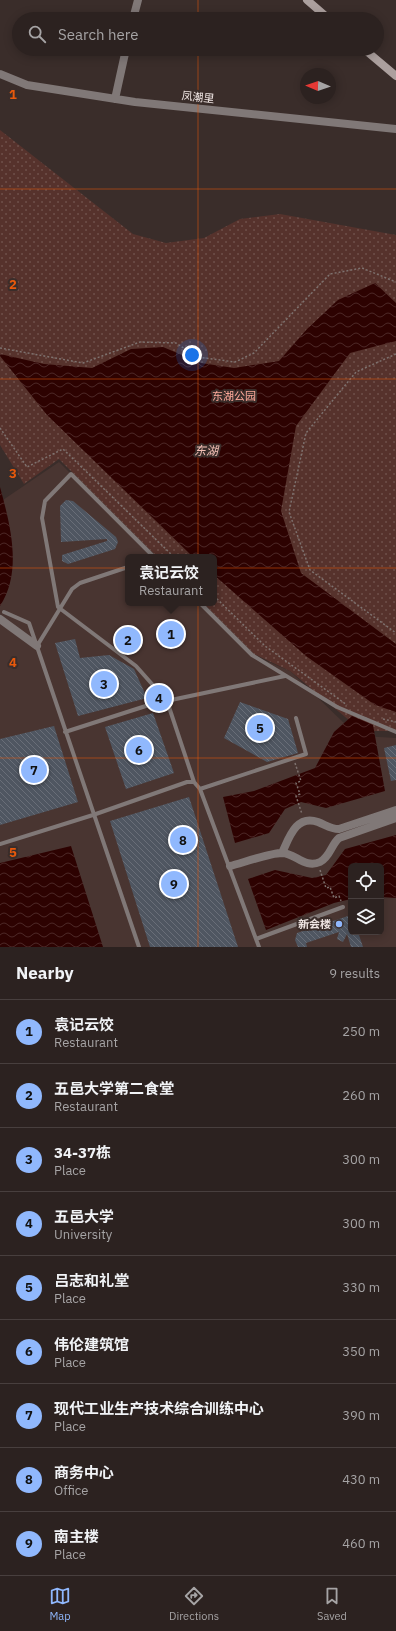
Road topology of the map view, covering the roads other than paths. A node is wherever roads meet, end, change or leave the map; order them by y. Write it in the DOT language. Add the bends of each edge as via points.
graph roads {
  1 [pos="138,0"];
  2 [pos="306,0"];
  3 [pos="135,12"];
  4 [pos="321,12"];
  5 [pos="124,56"];
  6 [pos="372,56"];
  7 [pos="0,74"];
  8 [pos="396,76"];
  9 [pos="115,99"];
  10 [pos="396,129"];
  11 [pos="151,554"];
  12 [pos="125,568"];
  13 [pos="203,606"];
  14 [pos="60,608"];
  15 [pos="3,618"];
  16 [pos="37,646"];
  17 [pos="285,676"];
  18 [pos="167,701"];
  19 [pos="296,718"];
  20 [pos="65,732"];
  21 [pos="396,732"];
  22 [pos="194,782"];
  23 [pos="200,789"];
  24 [pos="396,810"];
  25 [pos="93,815"];
  26 [pos="396,818"];
  27 [pos="0,844"];
  28 [pos="282,853"];
  29 [pos="230,866"];
  30 [pos="343,907"];
  31 [pos="256,939"];
  32 [pos="138,947"];
  33 [pos="259,947"];
  1 -- 3 [label="street"];
  2 -- 4 [label="street"];
  5 -- 9 [label="street"];
  6 -- 8 [label="street"];
  7 -- 9 [label="street, 凤潮里" via="27,85"];
  9 -- 10 [label="street, 凤潮里"];
  11 -- 14 [label="lane" via="71,474 45,501 42,518"];
  12 -- 14 [label="lane" via="80,582 72,589"];
  13 -- 17 [label="lane" via="252,655"];
  14 -- 16 [label="lane"];
  14 -- 18 [label="lane" via="136,666"];
  15 -- 16 [label="street"];
  15 -- 16 [label="lane" via="30,623"];
  16 -- 20 [label="lane"];
  17 -- 18 [label="lane"];
  17 -- 21 [label="lane" via="337,707"];
  18 -- 20 [label="lane"];
  18 -- 22 [label="lane"];
  19 -- 23 [label="lane" via="306,754"];
  20 -- 25 [label="lane"];
  22 -- 23 [label="lane"];
  22 -- 25 [label="lane" via="187,782"];
  23 -- 29 [label="lane"];
  24 -- 28 [label="street" via="339,829 332,829 313,821 304,822 292,831"];
  25 -- 27 [label="lane"];
  25 -- 32 [label="lane"];
  26 -- 28 [label="street" via="339,838 328,854 317,863 309,864"];
  28 -- 29 [label="street"];
  29 -- 31 [label="lane"];
  30 -- 31 [label="lane"];
  31 -- 33 [label="lane"];
}
